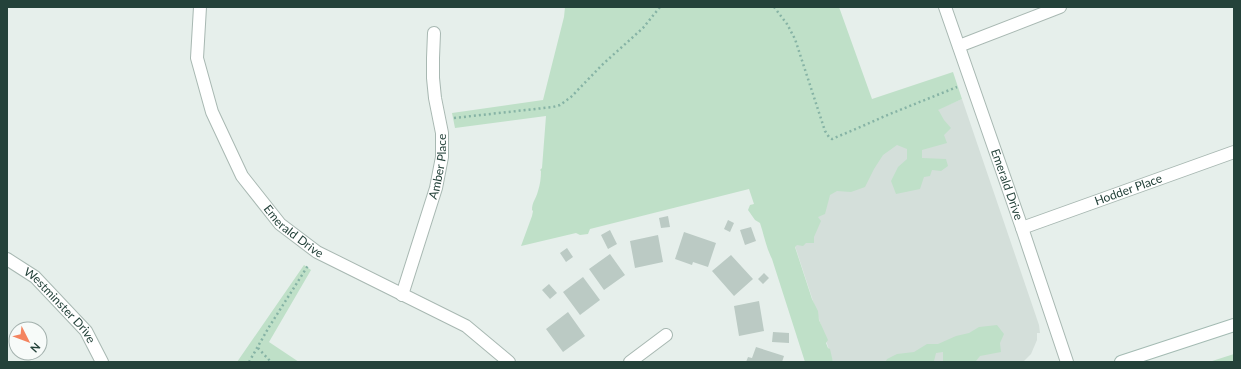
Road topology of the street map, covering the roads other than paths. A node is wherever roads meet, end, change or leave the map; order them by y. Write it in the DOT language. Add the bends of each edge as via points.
graph roads {
  1 [pos="200,7"];
  2 [pos="945,7"];
  3 [pos="1060,7"];
  4 [pos="434,33"];
  5 [pos="959,46"];
  6 [pos="1234,152"];
  7 [pos="1022,228"];
  8 [pos="7,259"];
  9 [pos="402,295"];
  10 [pos="1234,325"];
  11 [pos="666,335"];
  12 [pos="102,362"];
  13 [pos="509,362"];
  14 [pos="630,362"];
  15 [pos="1067,362"];
  16 [pos="1121,362"];
  1 -- 9 [label="street, Emerald Drive" via="197,58 212,112 242,176 280,224 317,252"];
  2 -- 5 [label="street, Emerald Drive"];
  3 -- 5 [label="street"];
  4 -- 9 [label="street, Amber Place" via="433,78 443,144 440,173"];
  5 -- 7 [label="street, Emerald Drive"];
  6 -- 7 [label="street, Hodder Place"];
  7 -- 15 [label="street, Emerald Drive"];
  8 -- 12 [label="street, Westminster Drive" via="35,277 86,332"];
  9 -- 13 [label="street, Emerald Drive" via="466,326"];
  10 -- 16 [label="street"];
  11 -- 14 [label="street"];
}
